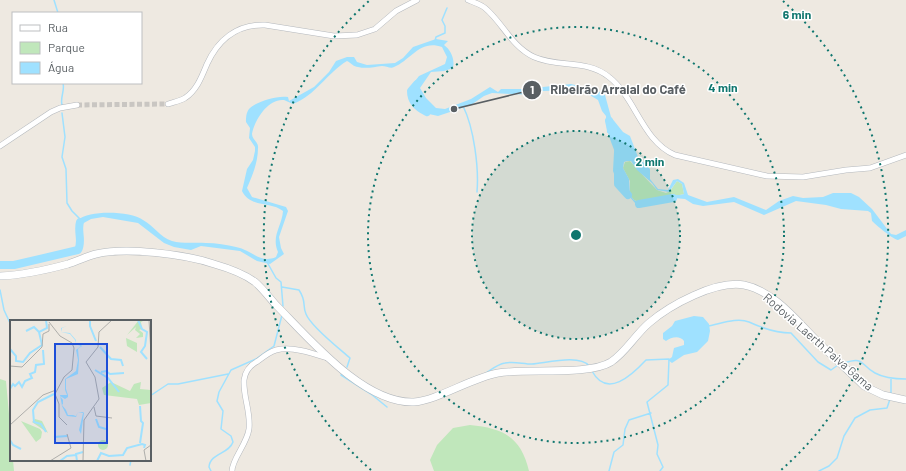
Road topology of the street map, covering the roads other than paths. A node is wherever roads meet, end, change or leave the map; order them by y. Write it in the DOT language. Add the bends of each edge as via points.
graph roads {
  1 [pos="417,0"];
  2 [pos="468,0"];
  3 [pos="483,0"];
  4 [pos="484,7"];
  5 [pos="168,104"];
  6 [pos="77,105"];
  7 [pos="0,146"];
  8 [pos="906,155"];
  9 [pos="0,276"];
  10 [pos="328,358"];
  11 [pos="906,400"];
  12 [pos="232,471"];
  1 -- 5 [label="street" via="396,11 375,29 356,35 334,36 264,25 239,29 218,45 200,81 189,95"];
  2 -- 4 [label="street"];
  3 -- 4 [label="street"];
  4 -- 8 [label="street" via="515,43 533,56 559,63 585,65 608,76 618,85 650,134 665,150 675,155 770,177 803,177 870,168"];
  6 -- 7 [label="street" via="51,112"];
  9 -- 10 [label="main road, Rodovia Laerth Paiva Gama" via="40,272 99,254 170,254 213,263 238,272 256,283"];
  10 -- 11 [label="main road, Rodovia Laerth Paiva Gama" via="361,384 392,399 408,402 423,400 497,373 606,365 649,323 669,310 705,291 723,285 737,284 770,297 864,386 883,396"];
  10 -- 12 [label="street" via="281,350 271,352 249,368 245,373 244,387 249,412 248,434"];
}
